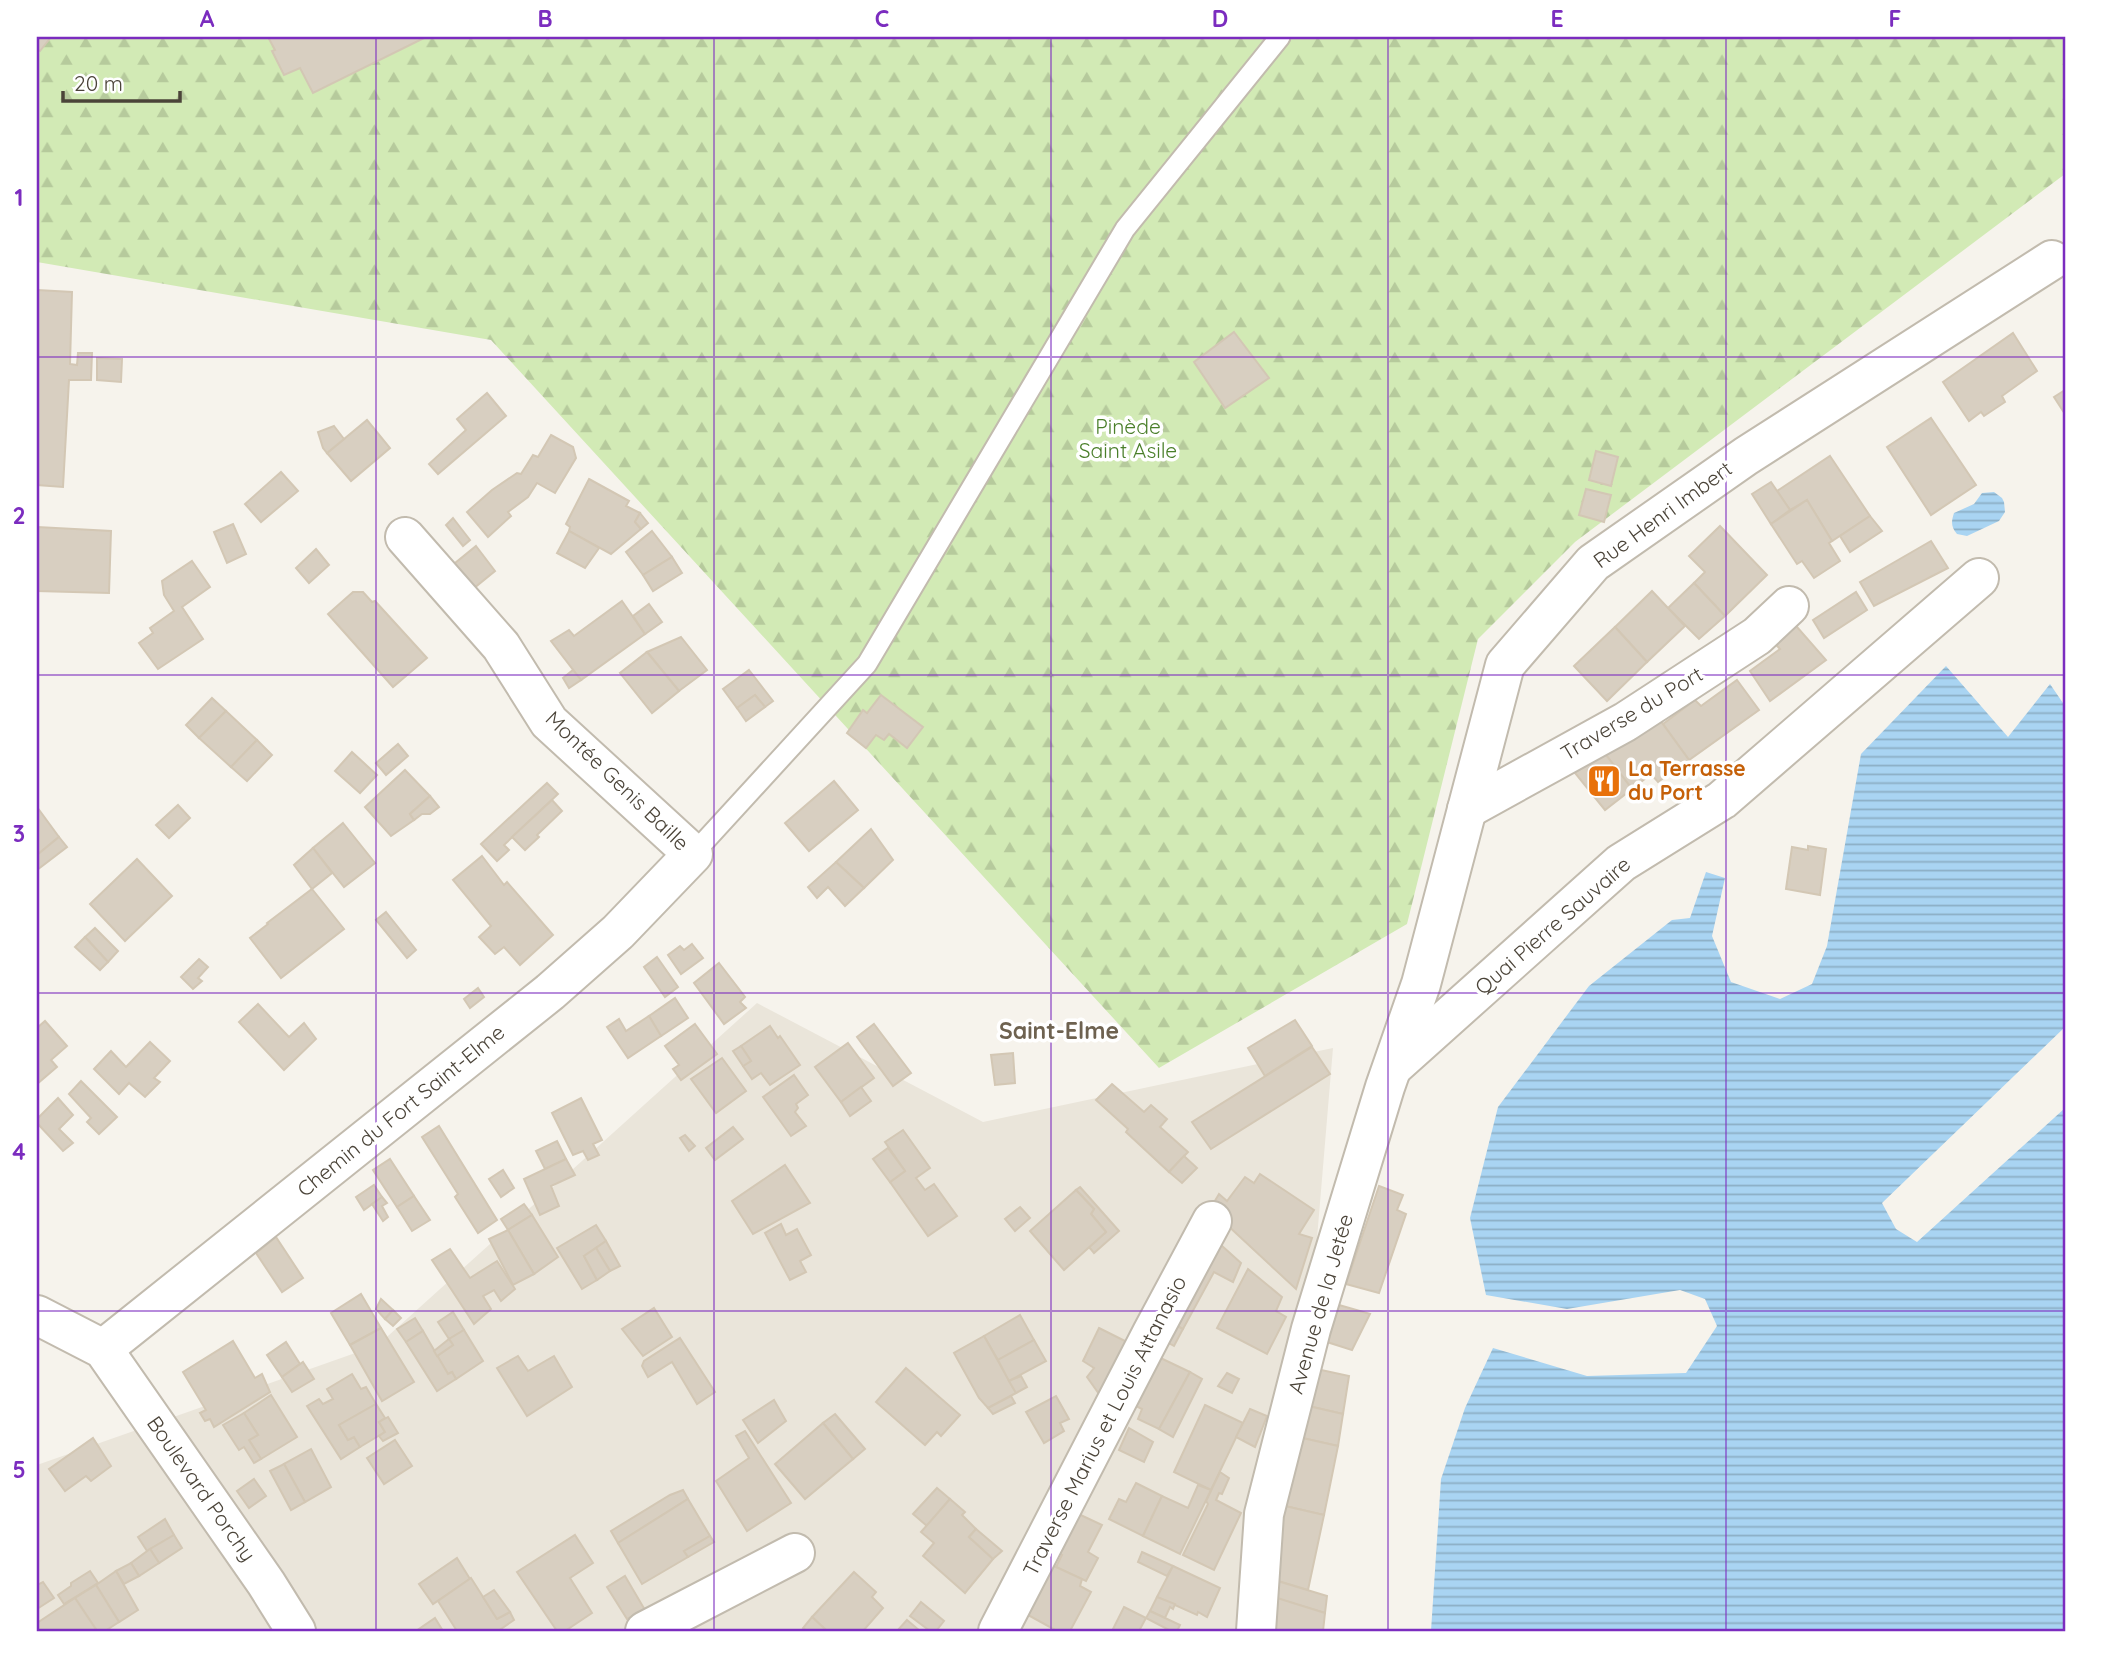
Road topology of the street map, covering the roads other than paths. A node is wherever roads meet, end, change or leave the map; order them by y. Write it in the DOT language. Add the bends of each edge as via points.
graph roads {
  1 [pos="1280,37"];
  2 [pos="2052,260"];
  3 [pos="405,537"];
  4 [pos="1979,578"];
  5 [pos="1789,606"];
  6 [pos="1467,808"];
  7 [pos="691,857"];
  8 [pos="1421,984"];
  9 [pos="1391,1069"];
  10 [pos="1212,1221"];
  11 [pos="37,1315"];
  12 [pos="103,1349"];
  13 [pos="795,1553"];
  14 [pos="296,1631"];
  15 [pos="645,1631"];
  16 [pos="998,1631"];
  17 [pos="1256,1631"];
  1 -- 7 [label="lane" via="1125,229 867,664"];
  2 -- 6 [label="street, Rue Henri Imbert" via="1746,456 1593,563 1505,664"];
  3 -- 7 [label="street, Montée Genis Baille" via="501,646 549,722"];
  4 -- 9 [label="street, Quai Pierre Sauvaire" via="1722,800 1621,863"];
  5 -- 6 [label="street, Traverse du Port" via="1757,636 1625,722"];
  6 -- 8 [label="street, Rue Henri Imbert"];
  7 -- 12 [label="street, Chemin du Fort Saint-Elme" via="618,932 550,992"];
  8 -- 9 [label="street, Avenue de la Jetée"];
  9 -- 17 [label="street, Avenue de la Jetée" via="1311,1329 1264,1514"];
  10 -- 16 [label="street, Traverse Marius et Louis Attanasio"];
  11 -- 12 [label="street"];
  12 -- 14 [label="street, Boulevard Porchy"];
  13 -- 15 [label="street"];
}
